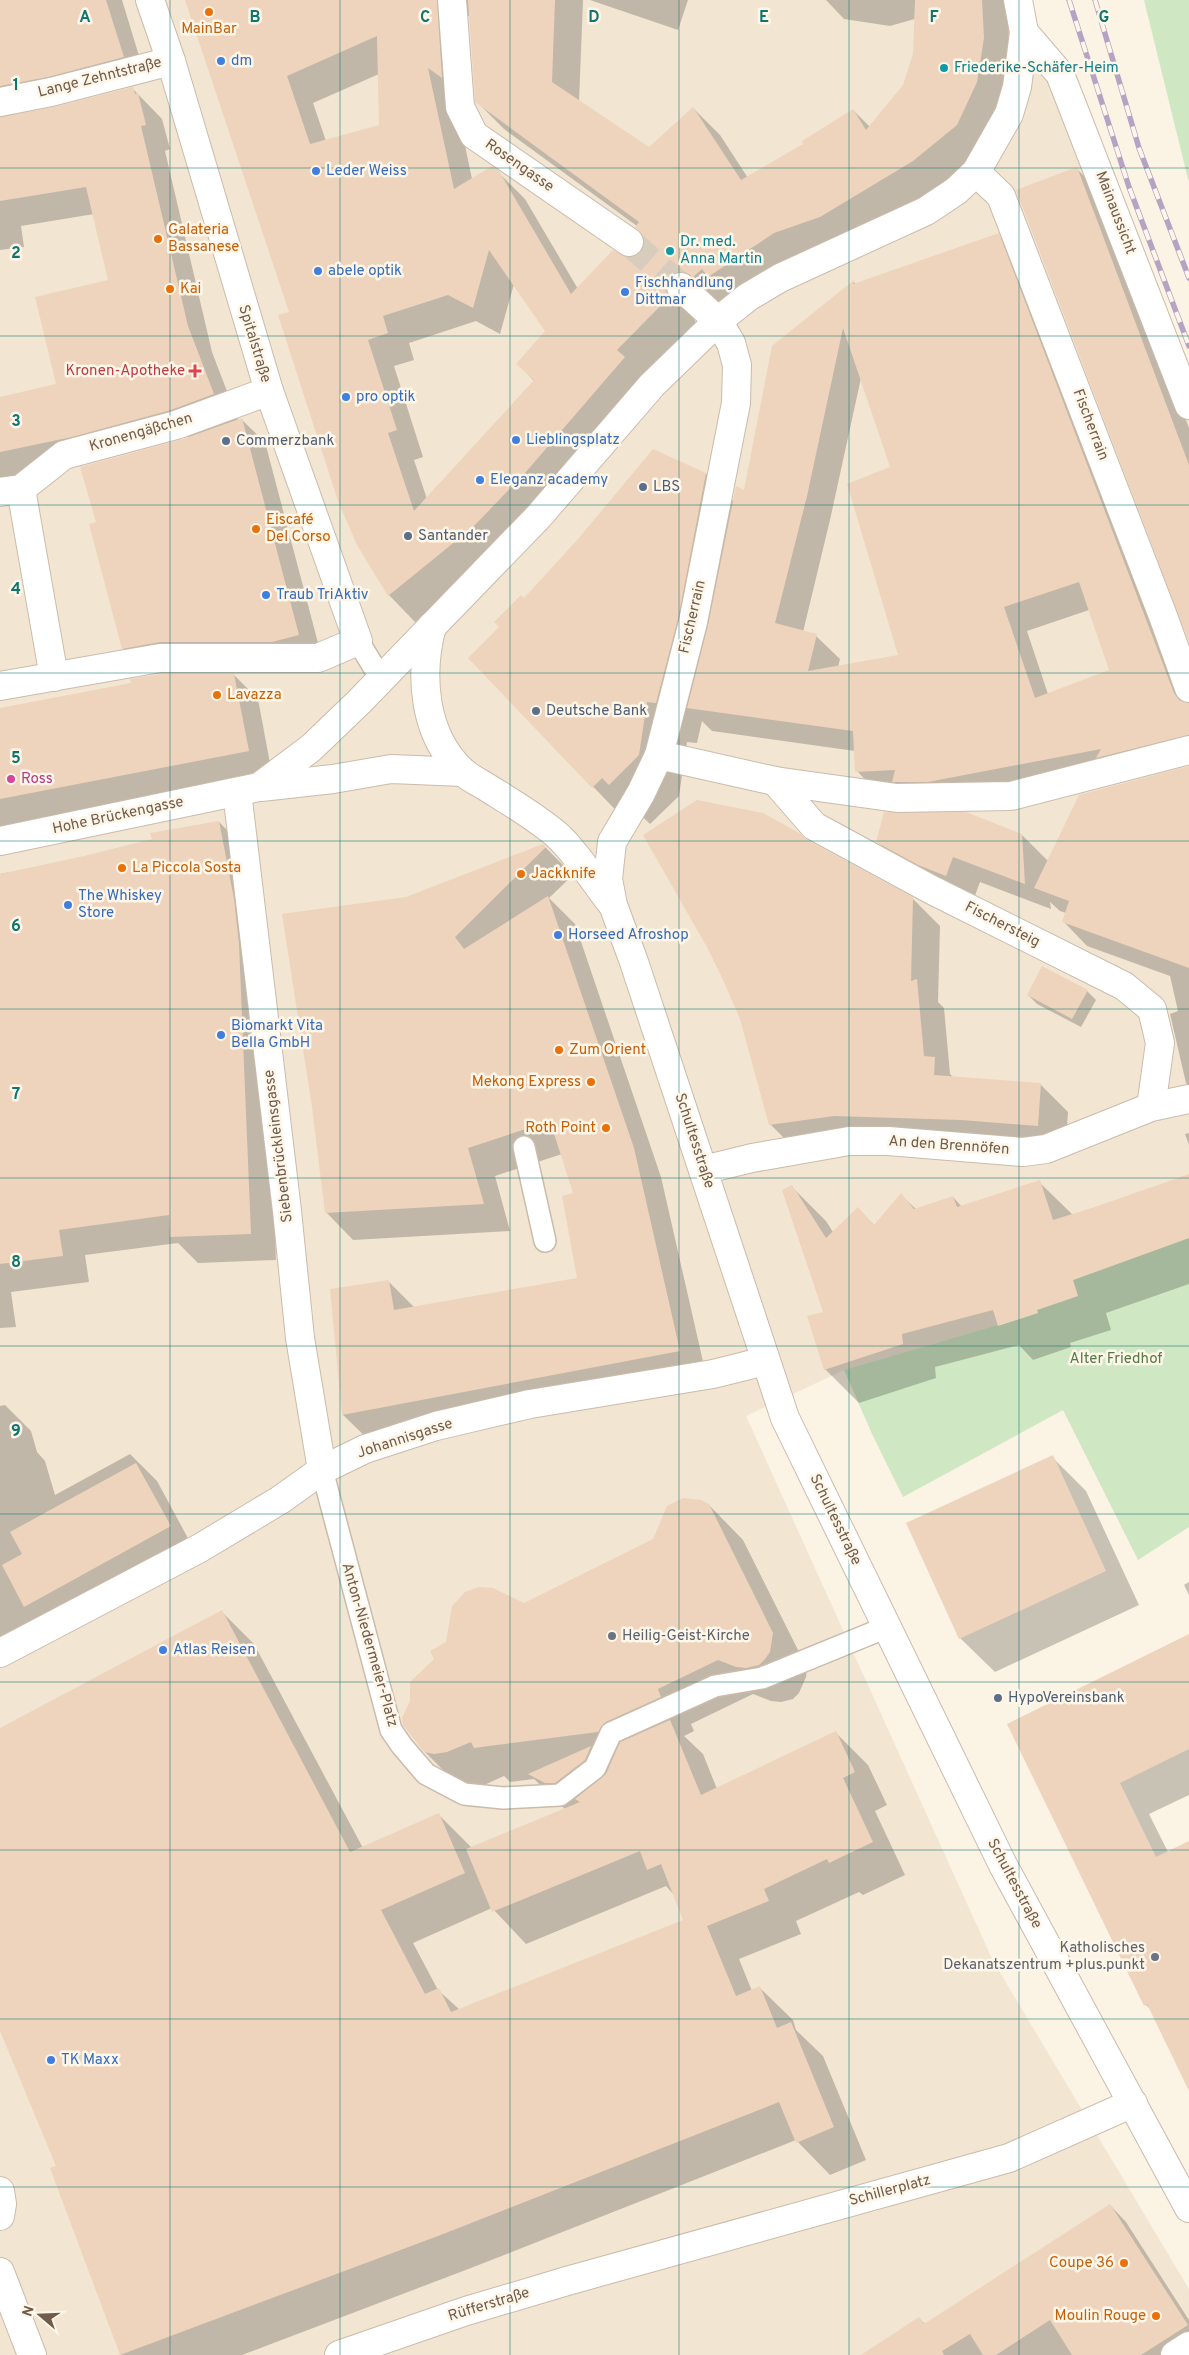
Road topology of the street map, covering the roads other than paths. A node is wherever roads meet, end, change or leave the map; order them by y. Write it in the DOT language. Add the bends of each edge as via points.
graph roads {
  1 [pos="150,0"];
  2 [pos="452,0"];
  3 [pos="1018,0"];
  4 [pos="1024,32"];
  5 [pos="171,61"];
  6 [pos="0,102"];
  7 [pos="976,172"];
  8 [pos="629,242"];
  9 [pos="681,287"];
  10 [pos="718,321"];
  11 [pos="269,391"];
  12 [pos="1189,405"];
  13 [pos="10,490"];
  14 [pos="432,626"];
  15 [pos="358,641"];
  16 [pos="54,677"];
  17 [pos="381,679"];
  18 [pos="0,686"];
  19 [pos="1189,688"];
  20 [pos="1189,750"];
  21 [pos="659,755"];
  22 [pos="463,772"];
  23 [pos="775,781"];
  24 [pos="248,789"];
  25 [pos="0,841"];
  26 [pos="613,905"];
  27 [pos="1189,1099"];
  28 [pos="1150,1108"];
  29 [pos="524,1147"];
  30 [pos="703,1170"];
  31 [pos="545,1241"];
  32 [pos="765,1361"];
  33 [pos="322,1470"];
  34 [pos="887,1627"];
  35 [pos="0,1653"];
  36 [pos="1133,2103"];
  37 [pos="0,2191"];
  38 [pos="1189,2208"];
  39 [pos="0,2216"];
  40 [pos="640,2259"];
  41 [pos="0,2272"];
  42 [pos="1189,2346"];
  43 [pos="32,2355"];
  44 [pos="338,2355"];
  45 [pos="1175,2355"];
  1 -- 5 [label="street, Spitalstraße"];
  2 -- 8 [label="street, Rosengasse" via="460,107 474,135"];
  3 -- 4 [label="street"];
  4 -- 7 [label="street" via="1017,87 1009,114"];
  4 -- 12 [label="street, Mainaussicht" via="1060,74"];
  5 -- 6 [label="street, Lange Zehntstraße"];
  5 -- 11 [label="street, Spitalstraße"];
  7 -- 10 [label="street" via="956,191 926,210 780,278 748,297"];
  7 -- 19 [label="street, Fischerrain" via="1001,196"];
  9 -- 10 [label="street"];
  10 -- 14 [label="street" via="652,385 539,516"];
  10 -- 21 [label="street, Fischerrain" via="731,343 737,365 736,403 693,622"];
  11 -- 13 [label="street, Kronengäßchen" via="176,425 64,454"];
  11 -- 15 [label="street, Spitalstraße"];
  13 -- 16 [label="street"];
  14 -- 17 [label="street"];
  14 -- 22 [label="street" via="425,652 425,691 433,726 446,751"];
  15 -- 16 [label="street" via="318,658 160,658"];
  15 -- 17 [label="lane, Spitalstraße"];
  16 -- 18 [label="street"];
  17 -- 24 [label="street" via="311,748"];
  20 -- 23 [label="street" via="1011,796 897,798"];
  21 -- 23 [label="street"];
  21 -- 26 [label="street, Fischerrain" via="642,793 612,842 608,879"];
  22 -- 24 [label="street, Hohe Brückengasse" via="391,769"];
  22 -- 26 [label="street" via="534,816 559,837"];
  23 -- 28 [label="street, Fischersteig" via="814,826 930,889 1124,986 1152,1008 1160,1043"];
  24 -- 25 [label="street, Hohe Brückengasse"];
  24 -- 33 [label="street, Siebenbrückleinsgasse" via="300,1338"];
  26 -- 30 [label="street, Schultesstraße"];
  27 -- 28 [label="street, An den Brennöfen"];
  28 -- 30 [label="street, An den Brennöfen" via="1031,1151 849,1141"];
  29 -- 31 [label="lane"];
  30 -- 32 [label="street, Schultesstraße"];
  32 -- 33 [label="street, Johannisgasse" via="713,1374 530,1404 436,1426 365,1449"];
  32 -- 34 [label="street, Schultesstraße" via="785,1418"];
  33 -- 34 [label="lane, Anton-Niedermeier-Platz" via="391,1730 426,1774 464,1794 503,1798 560,1795 595,1768 611,1733 715,1686 762,1678"];
  33 -- 35 [label="street, Johannisgasse" via="280,1500 200,1548"];
  34 -- 36 [label="street, Schultesstraße" via="1003,1865"];
  36 -- 38 [label="street, Schultesstraße"];
  36 -- 40 [label="street, Schillerplatz" via="1009,2158"];
  37 -- 39 [label="street"];
  40 -- 44 [label="street, Rüfferstraße" via="466,2311"];
  41 -- 43 [label="street"];
  42 -- 45 [label="street"];
}
